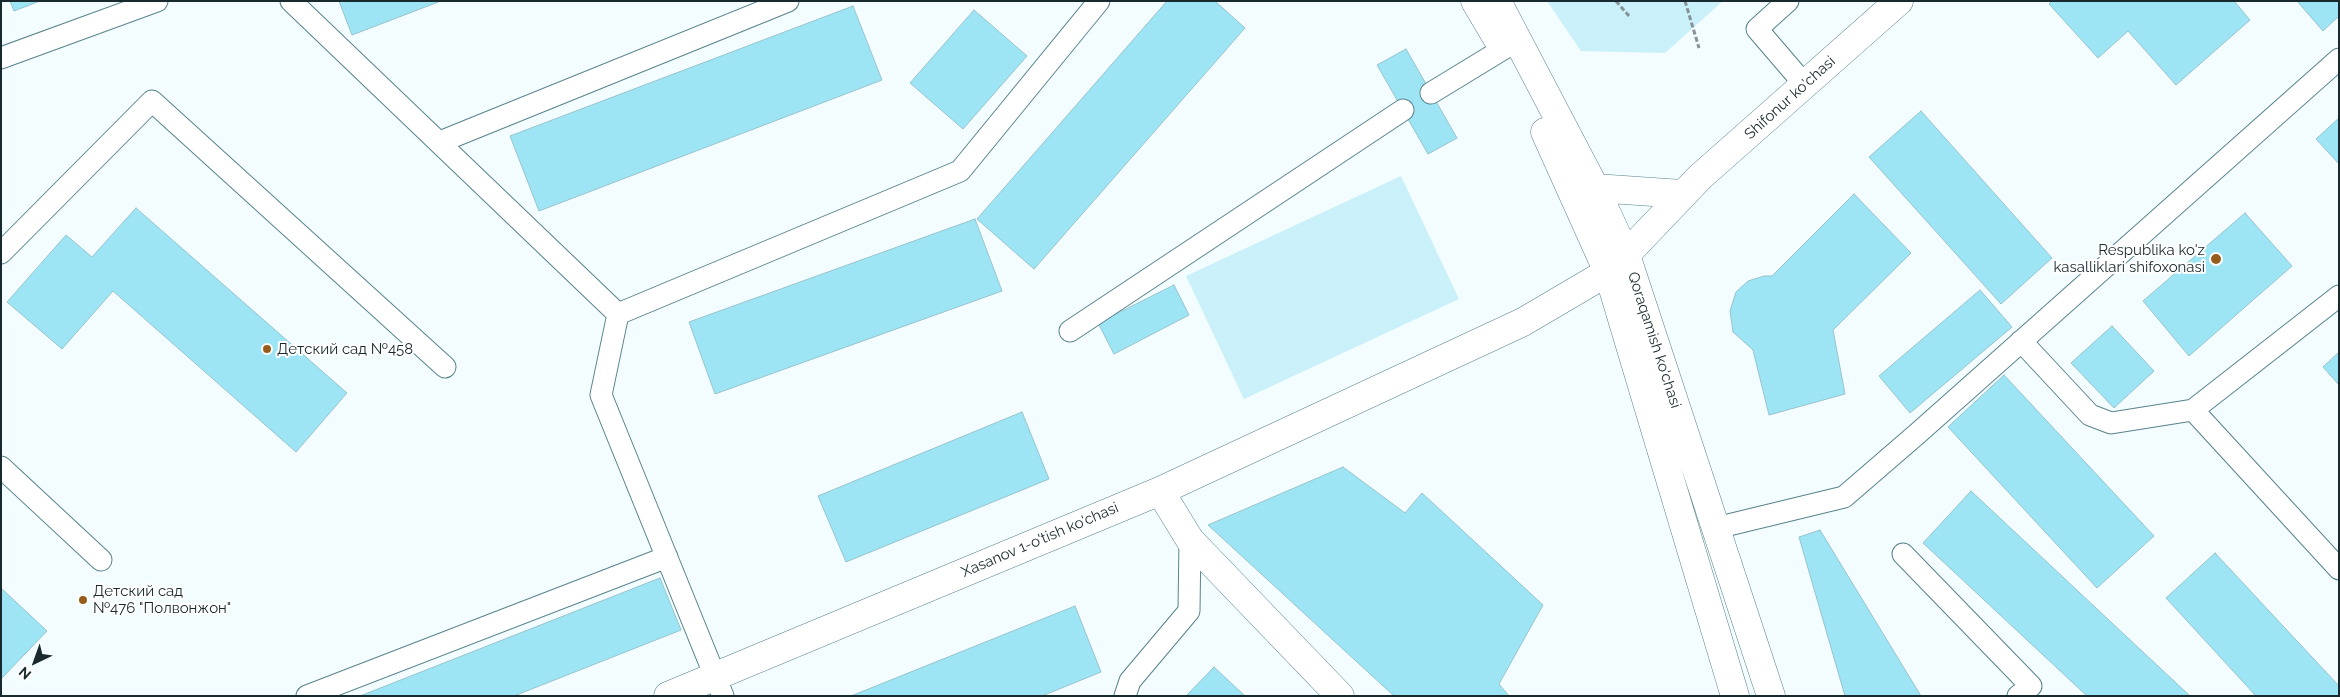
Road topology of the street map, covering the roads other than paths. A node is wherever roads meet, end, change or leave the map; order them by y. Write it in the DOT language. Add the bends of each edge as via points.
graph roads {
  1 [pos="156,1"];
  2 [pos="291,1"];
  3 [pos="788,1"];
  4 [pos="1099,1"];
  5 [pos="1475,1"];
  6 [pos="1497,1"];
  7 [pos="1788,1"];
  8 [pos="1899,1"];
  9 [pos="753,8"];
  10 [pos="1511,45"];
  11 [pos="1,58"];
  12 [pos="2339,58"];
  13 [pos="1805,85"];
  14 [pos="1432,93"];
  15 [pos="1402,110"];
  16 [pos="440,142"];
  17 [pos="1562,167"];
  18 [pos="1595,188"];
  19 [pos="1682,194"];
  20 [pos="1,253"];
  21 [pos="1617,263"];
  22 [pos="2339,296"];
  23 [pos="618,314"];
  24 [pos="1070,331"];
  25 [pos="2021,341"];
  26 [pos="445,367"];
  27 [pos="2193,410"];
  28 [pos="1,467"];
  29 [pos="1160,491"];
  30 [pos="1716,528"];
  31 [pos="1190,540"];
  32 [pos="1903,554"];
  33 [pos="667,557"];
  34 [pos="101,560"];
  35 [pos="2339,569"];
  36 [pos="720,686"];
  37 [pos="307,696"];
  38 [pos="668,696"];
  39 [pos="1125,696"];
  40 [pos="1340,696"];
  41 [pos="1735,696"];
  42 [pos="1771,696"];
  43 [pos="2018,696"];
  1 -- 11 [label="lane"];
  2 -- 16 [label="lane"];
  3 -- 9 [label="lane"];
  4 -- 23 [label="lane" via="960,171"];
  5 -- 10 [label="street, Qoraqamish ko'chasi"];
  6 -- 10 [label="street, Qoraqamish ko'chasi"];
  7 -- 13 [label="lane" via="1757,30"];
  8 -- 13 [label="street, Shifonur ko'chasi"];
  9 -- 16 [label="lane"];
  10 -- 14 [label="lane"];
  10 -- 17 [label="street, Qoraqamish ko'chasi"];
  10 -- 18 [label="street, Qoraqamish ko'chasi"];
  12 -- 25 [label="lane"];
  13 -- 19 [label="street, Shifonur ko'chasi"];
  15 -- 24 [label="lane"];
  16 -- 23 [label="lane"];
  17 -- 18 [label="street"];
  17 -- 21 [label="street, Qoraqamish ko'chasi"];
  18 -- 19 [label="street"];
  18 -- 21 [label="street, Qoraqamish ko'chasi"];
  19 -- 21 [label="street, Shifonur ko'chasi"];
  20 -- 26 [label="lane" via="152,101"];
  21 -- 29 [label="street, Xasanov 1-o'tish ko'chasi" via="1524,322"];
  21 -- 30 [label="street, Qoraqamish ko'chasi"];
  21 -- 41 [label="street, Qoraqamish ko'chasi"];
  22 -- 27 [label="lane"];
  23 -- 33 [label="lane" via="601,395"];
  25 -- 27 [label="lane" via="2090,416 2111,423"];
  25 -- 30 [label="lane" via="1844,497"];
  27 -- 35 [label="lane"];
  28 -- 34 [label="lane"];
  29 -- 31 [label="street"];
  29 -- 36 [label="street, Xasanov 1-o'tish ko'chasi"];
  30 -- 42 [label="street, Qoraqamish ko'chasi"];
  31 -- 39 [label="lane" via="1188,611 1130,681"];
  31 -- 40 [label="street"];
  32 -- 43 [label="lane" via="2031,686"];
  33 -- 36 [label="lane"];
  33 -- 37 [label="lane"];
  36 -- 38 [label="street, Xasanov 1-o'tish ko'chasi"];
}
